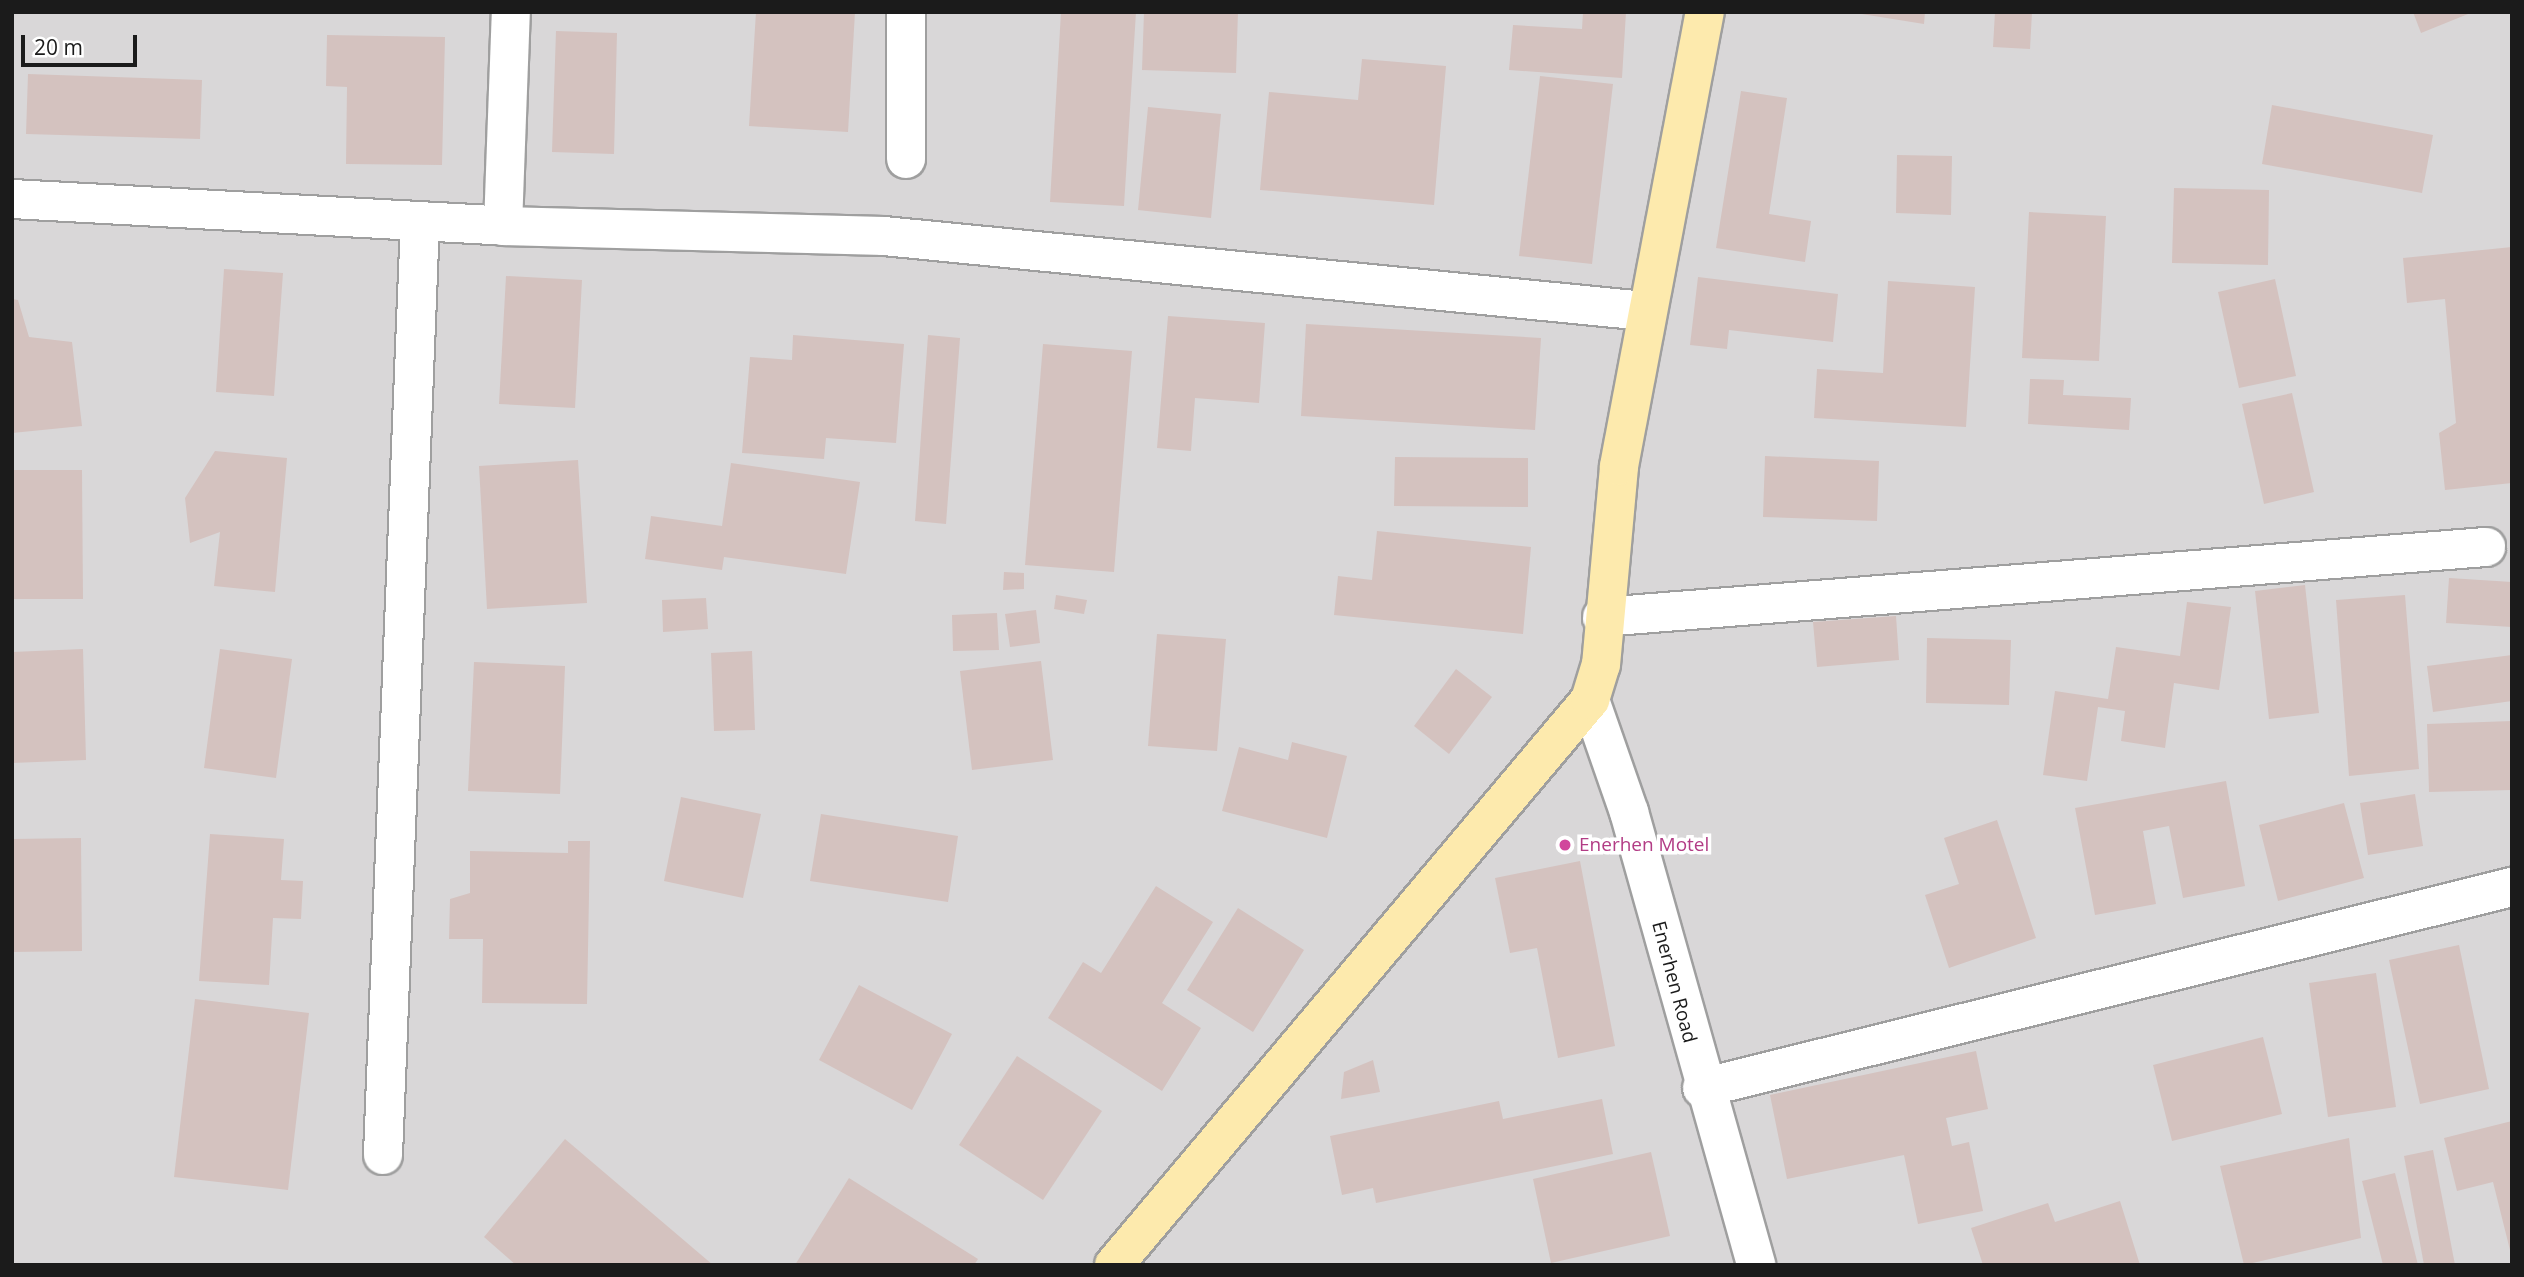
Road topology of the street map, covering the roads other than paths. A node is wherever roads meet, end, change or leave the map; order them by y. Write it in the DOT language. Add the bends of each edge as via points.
graph roads {
  1 [pos="512,12"];
  2 [pos="906,12"];
  3 [pos="1705,12"];
  4 [pos="906,159"];
  5 [pos="12,200"];
  6 [pos="420,222"];
  7 [pos="503,226"];
  8 [pos="1645,310"];
  9 [pos="2486,547"];
  10 [pos="1602,617"];
  11 [pos="1590,700"];
  12 [pos="2510,895"];
  13 [pos="1702,1088"];
  14 [pos="383,1155"];
  15 [pos="1114,1265"];
  16 [pos="1756,1265"];
  1 -- 7 [label="street"];
  2 -- 4 [label="street"];
  3 -- 8 [label="main road"];
  5 -- 6 [label="street"];
  6 -- 7 [label="street"];
  6 -- 14 [label="street"];
  7 -- 8 [label="street" via="884,236"];
  8 -- 10 [label="main road"];
  9 -- 10 [label="street"];
  10 -- 11 [label="main road" via="1601,665"];
  11 -- 13 [label="street, Enerhen Road" via="1629,812"];
  11 -- 15 [label="main road"];
  12 -- 13 [label="street"];
  13 -- 16 [label="street, Enerhen Road"];
}
